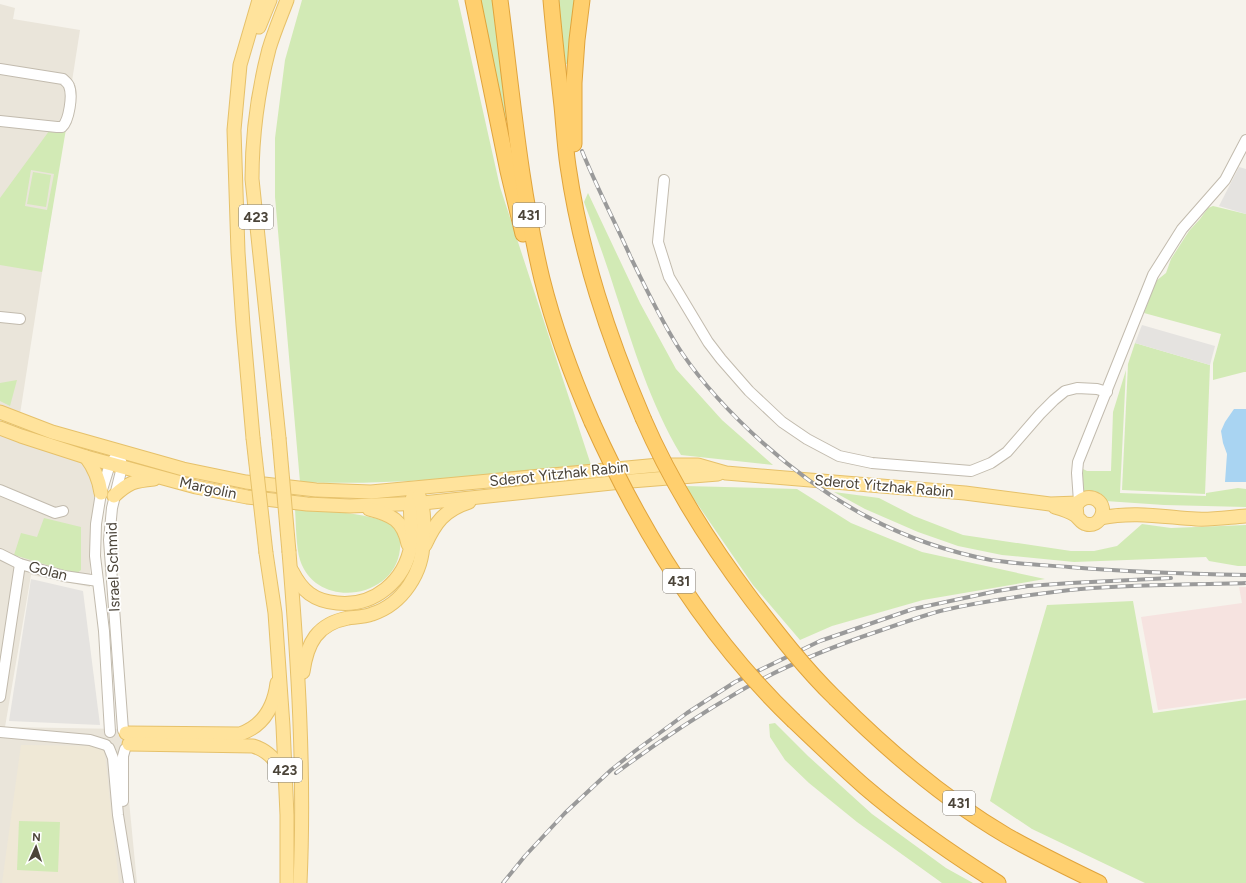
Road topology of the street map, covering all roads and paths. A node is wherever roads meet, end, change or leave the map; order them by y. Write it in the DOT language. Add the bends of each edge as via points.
graph roads {
  1 [pos="259,0"];
  2 [pos="270,0"];
  3 [pos="287,0"];
  4 [pos="473,0"];
  5 [pos="500,0"];
  6 [pos="551,0"];
  7 [pos="582,0"];
  8 [pos="0,69"];
  9 [pos="237,104"];
  10 [pos="0,121"];
  11 [pos="1246,140"];
  12 [pos="664,180"];
  13 [pos="574,199"];
  14 [pos="0,317"];
  15 [pos="20,319"];
  16 [pos="557,329"];
  17 [pos="1107,392"];
  18 [pos="0,412"];
  19 [pos="0,428"];
  20 [pos="120,451"];
  21 [pos="86,457"];
  22 [pos="116,466"];
  23 [pos="726,473"];
  24 [pos="161,478"];
  25 [pos="416,489"];
  26 [pos="0,490"];
  27 [pos="108,494"];
  28 [pos="489,496"];
  29 [pos="416,503"];
  30 [pos="350,506"];
  31 [pos="1088,507"];
  32 [pos="63,511"];
  33 [pos="1246,516"];
  34 [pos="423,549"];
  35 [pos="0,554"];
  36 [pos="408,555"];
  37 [pos="20,564"];
  38 [pos="290,569"];
  39 [pos="98,581"];
  40 [pos="278,657"];
  41 [pos="0,697"];
  42 [pos="299,706"];
  43 [pos="0,732"];
  44 [pos="126,739"];
  45 [pos="108,740"];
  46 [pos="286,786"];
  47 [pos="128,879"];
  48 [pos="287,883"];
  49 [pos="300,883"];
  50 [pos="998,883"];
  51 [pos="1099,883"];
  1 -- 9 [label="main road" via="240,65"];
  2 -- 9 [label="main road, 423"];
  3 -- 38 [label="main road, 423, bridge" via="269,48 258,101 252,179"];
  4 -- 16 [label="highway" via="523,237"];
  5 -- 16 [label="highway, 431" via="530,221"];
  6 -- 13 [label="highway, 431" via="568,165"];
  7 -- 13 [label="highway" via="574,83"];
  8 -- 10 [label="street" via="63,79 69,86 71,96 67,120 62,127"];
  9 -- 40 [label="main road, 423, bridge" via="234,130 243,325"];
  11 -- 17 [label="street" via="1225,180 1182,230 1153,275"];
  12 -- 17 [label="street" via="658,242 669,277 708,342 749,391 782,422 839,456 872,463 971,471 991,463 1007,452 1040,414 1065,391 1077,388"];
  13 -- 51 [label="highway, 431, bridge" via="590,272 615,352 661,458 722,558 759,610 788,647 836,699 927,781 1006,836"];
  14 -- 15 [label="street"];
  16 -- 50 [label="highway, 431, bridge" via="592,422 619,480 684,588 746,670 775,703 860,782 926,836"];
  17 -- 31 [label="street" via="1078,462"];
  18 -- 20 [label="main road, Margolin" via="52,432"];
  19 -- 21 [label="main road, Margolin"];
  20 -- 22 [label="street, Israel Schmid"];
  20 -- 25 [label="main road, Margolin" via="183,469 246,482 345,492"];
  21 -- 22 [label="main road, Margolin"];
  21 -- 27 [label="main road"];
  22 -- 24 [label="main road, Margolin"];
  22 -- 27 [label="street, Israel Schmid"];
  23 -- 25 [label="main road, Sderot Yitzhak Rabin" via="694,465 659,465"];
  23 -- 28 [label="main road, Sderot Yitzhak Rabin"];
  23 -- 31 [label="main road, Sderot Yitzhak Rabin" via="965,493 1042,503 1062,509"];
  24 -- 27 [label="main road" via="136,480"];
  24 -- 30 [label="main road, Margolin" via="247,497"];
  25 -- 29 [label="main road"];
  26 -- 32 [label="street" via="56,513"];
  27 -- 39 [label="street, Israel Schmid" via="96,524 95,556"];
  27 -- 44 [label="street, Israel Schmid" via="112,508 109,540"];
  28 -- 29 [label="main road, Sderot Yitzhak Rabin"];
  28 -- 34 [label="main road" via="463,504 442,516"];
  29 -- 30 [label="main road, Margolin"];
  29 -- 34 [label="main road"];
  29 -- 36 [label="main road"];
  30 -- 36 [label="main road" via="370,509 393,518 404,529"];
  31 -- 33 [label="main road, Sderot Yitzhak Rabin" via="1198,519"];
  34 -- 42 [label="main road" via="416,575 393,602 373,614 348,618 332,624 313,638 306,654"];
  35 -- 37 [label="street, Golan"];
  36 -- 38 [label="main road" via="400,573 387,588 370,599 349,604 315,598 297,582"];
  37 -- 39 [label="street, Golan" via="70,577"];
  37 -- 41 [label="street"];
  38 -- 42 [label="main road, 423"];
  39 -- 45 [label="street, Israel Schmid" via="104,631"];
  40 -- 44 [label="main road" via="276,686 270,706 265,718 248,731 240,734"];
  40 -- 46 [label="main road, 423"];
  42 -- 49 [label="main road, 423"];
  43 -- 45 [label="street"];
  44 -- 45 [label="street" via="116,729"];
  44 -- 45 [label="street" via="118,752 111,751"];
  44 -- 46 [label="main road" via="253,746 274,758"];
  44 -- 47 [label="street, Israel Schmid" via="123,790"];
  45 -- 47 [label="street, Israel Schmid" via="113,758 118,815"];
  46 -- 48 [label="main road, 423"];
}
